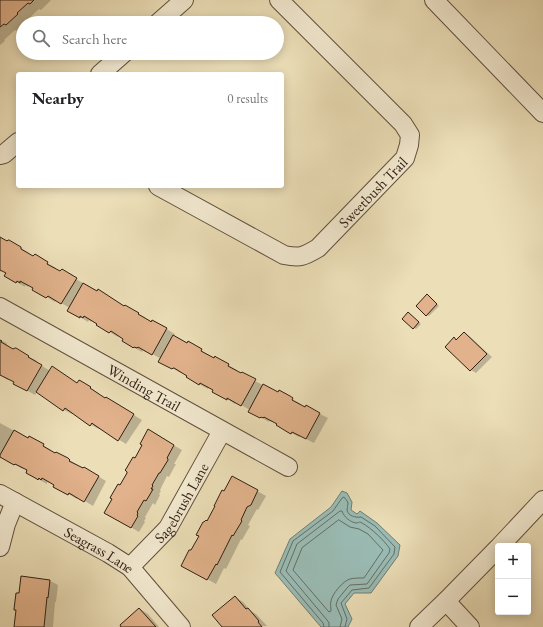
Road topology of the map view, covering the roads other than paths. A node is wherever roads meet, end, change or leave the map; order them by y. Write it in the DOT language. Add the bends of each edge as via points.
graph roads {
  1 [pos="184,0"];
  2 [pos="279,0"];
  3 [pos="434,0"];
  4 [pos="166,16"];
  5 [pos="116,60"];
  6 [pos="102,72"];
  7 [pos="543,113"];
  8 [pos="16,144"];
  9 [pos="0,155"];
  10 [pos="162,188"];
  11 [pos="0,307"];
  12 [pos="222,430"];
  13 [pos="288,467"];
  14 [pos="8,498"];
  15 [pos="543,500"];
  16 [pos="503,543"];
  17 [pos="0,547"];
  18 [pos="495,551"];
  19 [pos="130,567"];
  20 [pos="446,601"];
  21 [pos="181,627"];
  22 [pos="420,627"];
  23 [pos="470,627"];
  1 -- 4 [label="street"];
  2 -- 10 [label="street, Sweetbush Trail" via="403,124 410,136 404,158 318,248 296,257 284,255"];
  3 -- 7 [label="street"];
  5 -- 6 [label="street"];
  8 -- 9 [label="street"];
  11 -- 12 [label="street, Winding Trail"];
  12 -- 13 [label="street, Winding Trail"];
  12 -- 19 [label="street, Sagebrush Lane" via="168,528"];
  14 -- 17 [label="street" via="6,524"];
  14 -- 19 [label="street, Seagrass Lane" via="108,552"];
  15 -- 16 [label="street"];
  18 -- 20 [label="street"];
  19 -- 21 [label="street, Seagrass Lane"];
  20 -- 22 [label="street"];
  20 -- 23 [label="street"];
}
